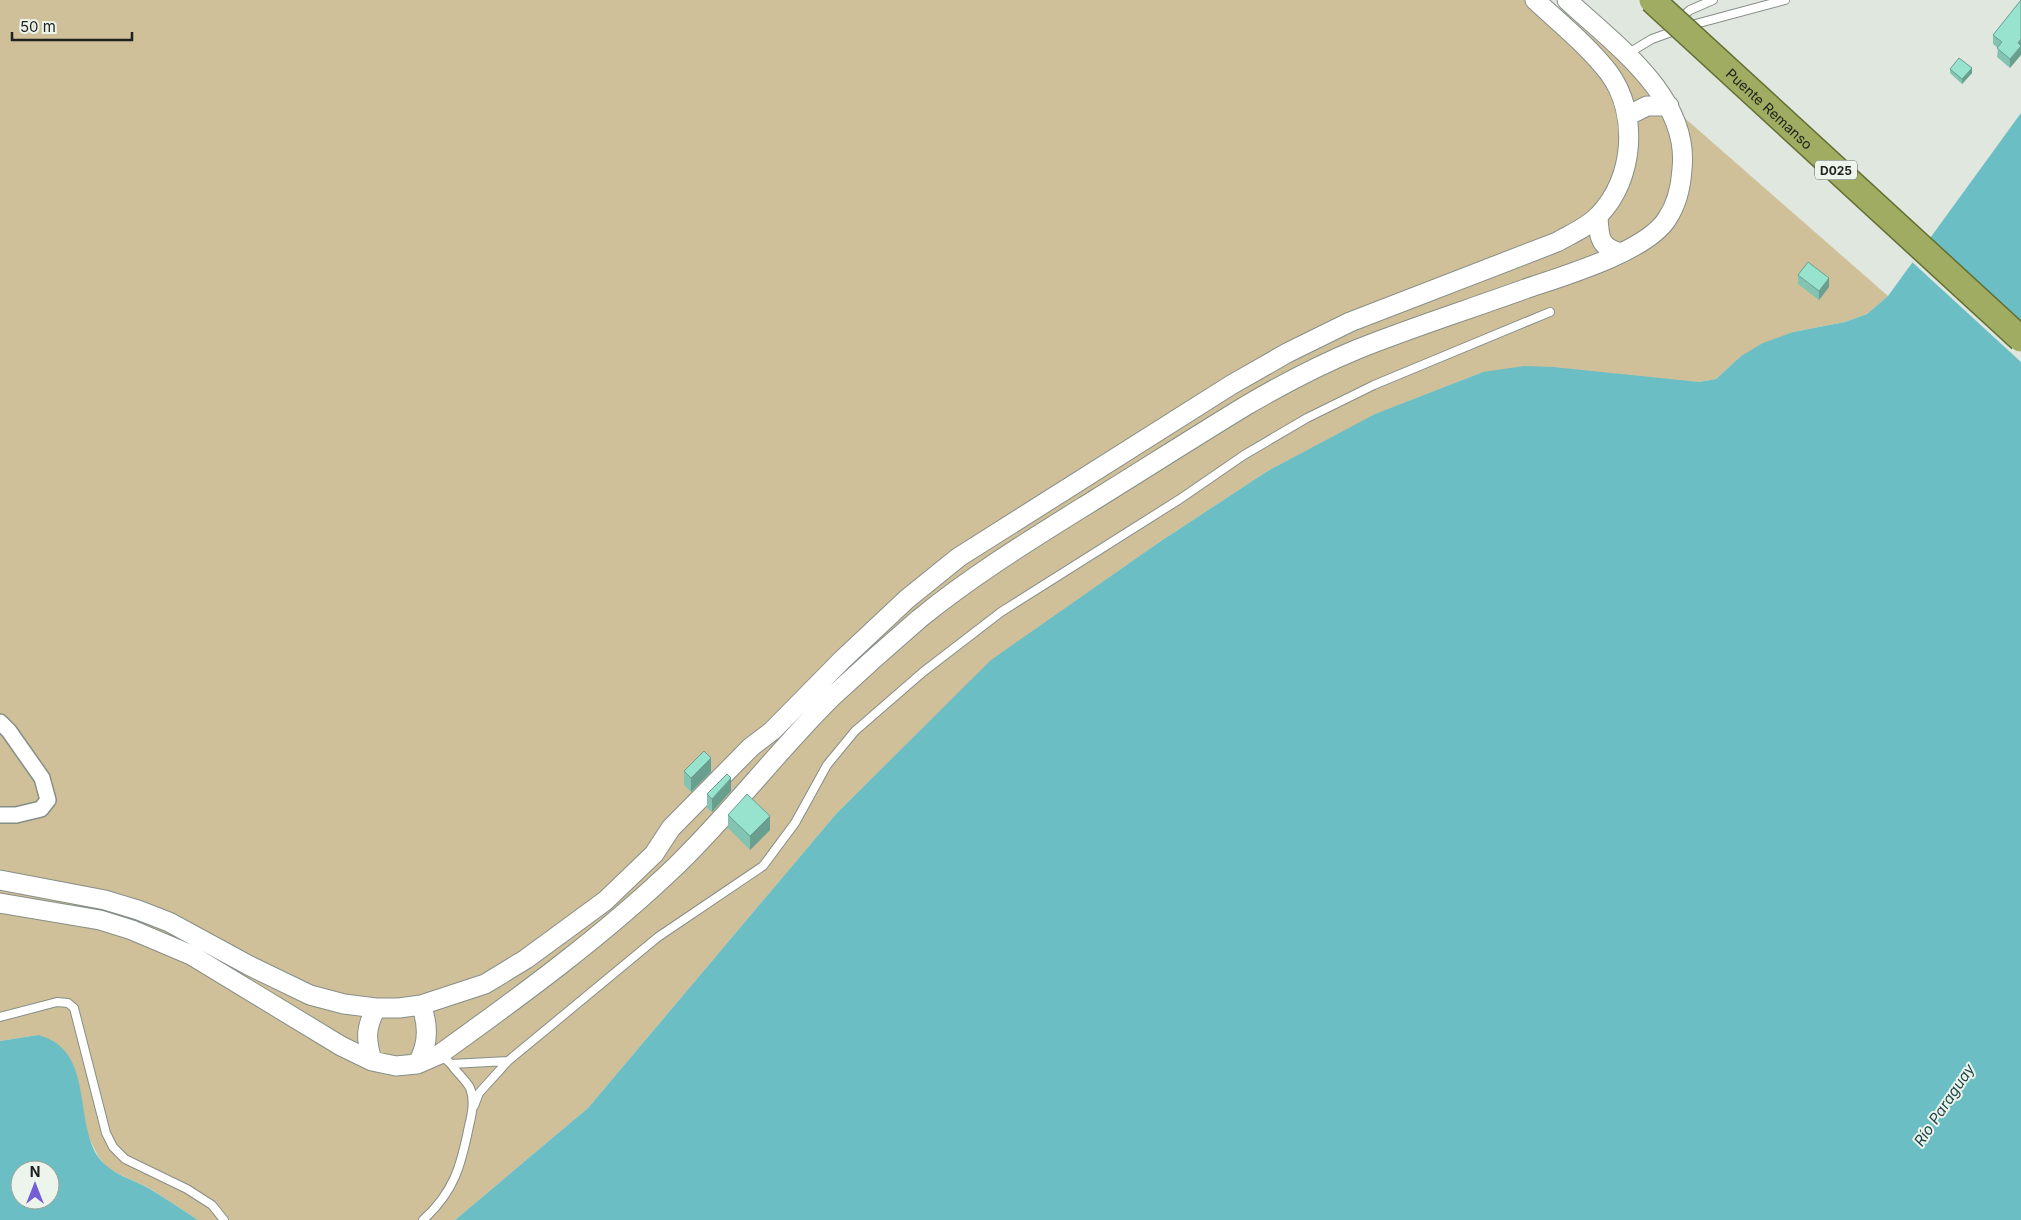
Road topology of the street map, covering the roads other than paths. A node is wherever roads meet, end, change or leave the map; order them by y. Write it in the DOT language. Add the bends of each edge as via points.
graph roads {
  1 [pos="1535,0"];
  2 [pos="1567,0"];
  3 [pos="1652,0"];
  4 [pos="1713,0"];
  5 [pos="1785,0"];
  6 [pos="1652,39"];
  7 [pos="1625,55"];
  8 [pos="1669,106"];
  9 [pos="1627,116"];
  10 [pos="1598,216"];
  11 [pos="1621,253"];
  12 [pos="1550,312"];
  13 [pos="1341,327"];
  14 [pos="2021,339"];
  15 [pos="1354,351"];
  16 [pos="1018,520"];
  17 [pos="1030,540"];
  18 [pos="0,722"];
  19 [pos="0,815"];
  20 [pos="0,880"];
  21 [pos="0,903"];
  22 [pos="421,1005"];
  23 [pos="376,1008"];
  24 [pos="0,1016"];
  25 [pos="445,1059"];
  26 [pos="372,1061"];
  27 [pos="508,1061"];
  28 [pos="417,1064"];
  29 [pos="473,1108"];
  30 [pos="224,1220"];
  31 [pos="423,1220"];
  1 -- 9 [label="street" via="1609,73"];
  2 -- 7 [label="street"];
  3 -- 14 [label="highway, Puente Remanso / D025, bridge"];
  4 -- 6 [label="lane" via="1690,10"];
  5 -- 6 [label="lane" via="1699,22"];
  6 -- 7 [label="lane"];
  7 -- 8 [label="street" via="1660,91"];
  8 -- 9 [label="street" via="1647,106"];
  8 -- 11 [label="street" via="1683,145 1681,184 1676,200 1669,217 1659,229"];
  9 -- 10 [label="street" via="1628,148 1622,177"];
  10 -- 11 [label="street" via="1602,242 1609,250"];
  10 -- 13 [label="street" via="1557,242"];
  11 -- 15 [label="street"];
  12 -- 27 [label="lane" via="1374,385 1307,418 1001,612 923,672 855,732 827,765 795,823 763,866 658,937"];
  13 -- 15 [label="street"];
  13 -- 16 [label="street" via="1287,352 1230,385"];
  15 -- 17 [label="street" via="1298,376 1243,408"];
  16 -- 17 [label="street"];
  16 -- 22 [label="street" via="959,557 887,617 772,731 744,754 671,828 654,854 605,901 526,959 485,984"];
  17 -- 25 [label="street" via="972,578 919,619 832,697 679,864 572,958"];
  18 -- 19 [label="street" via="42,778 48,800 41,809"];
  20 -- 23 [label="street" via="105,900 138,910 169,922 310,995"];
  21 -- 26 [label="street" via="100,920 191,955 332,1041"];
  22 -- 23 [label="street"];
  22 -- 28 [label="street" via="426,1017 427,1043"];
  23 -- 26 [label="street" via="367,1031"];
  24 -- 30 [label="lane" via="57,1002 68,1003 74,1008 106,1133 113,1147 125,1159 212,1205"];
  25 -- 27 [label="lane"];
  25 -- 28 [label="street"];
  25 -- 29 [label="lane" via="470,1088"];
  26 -- 28 [label="street" via="396,1066"];
  27 -- 29 [label="lane" via="479,1092"];
  29 -- 31 [label="lane" via="462,1161 453,1183 438,1206"];
}
